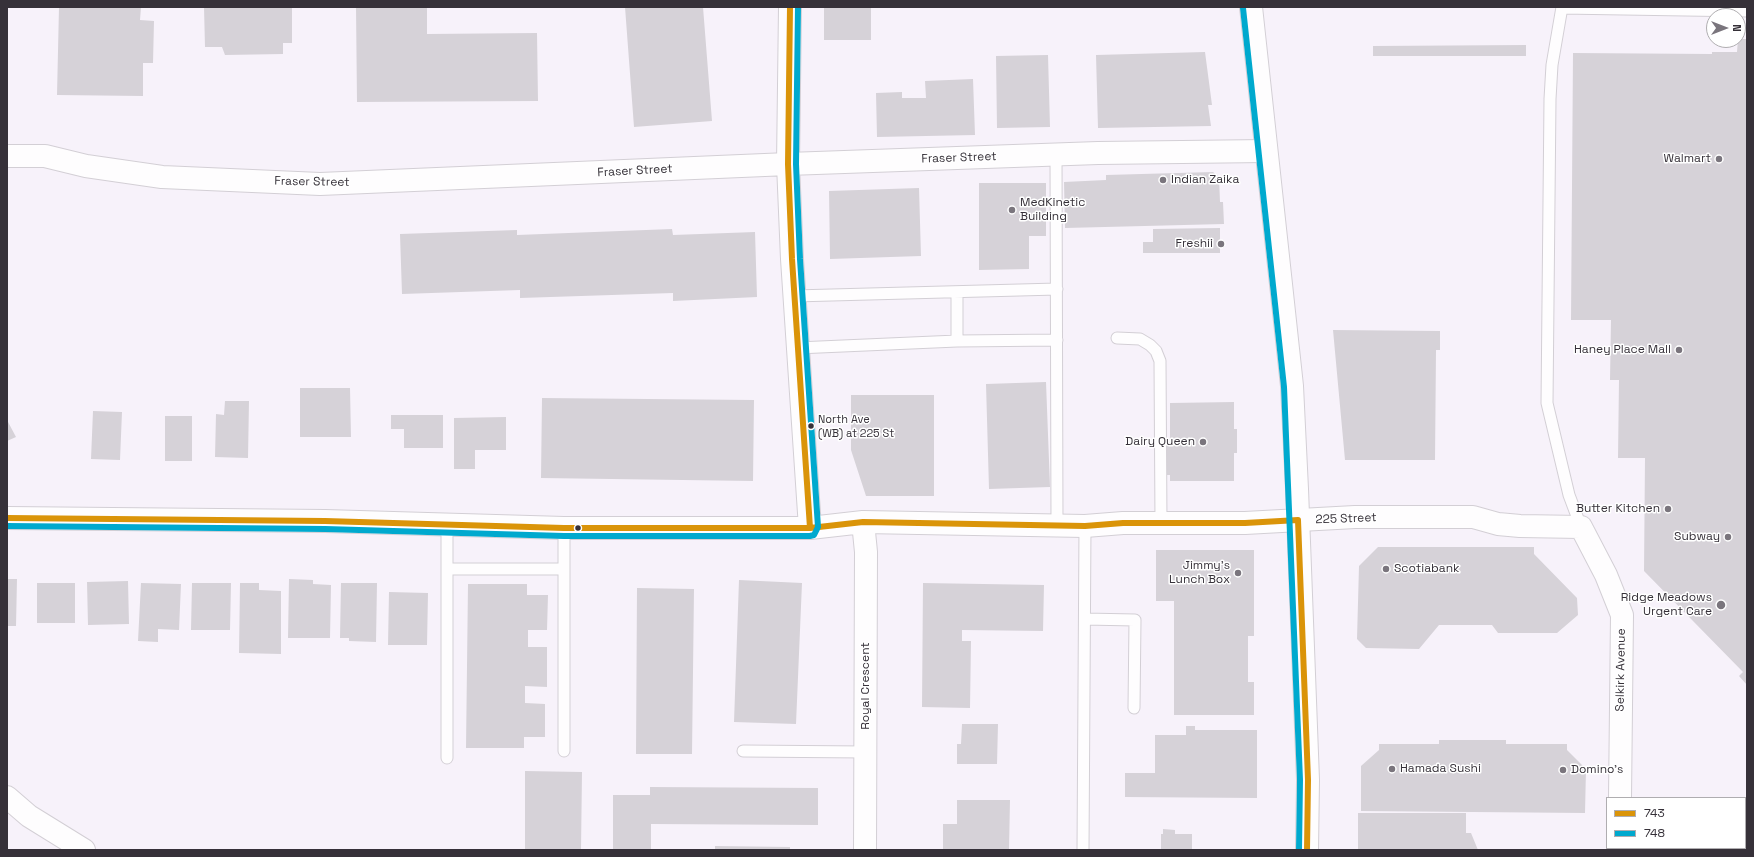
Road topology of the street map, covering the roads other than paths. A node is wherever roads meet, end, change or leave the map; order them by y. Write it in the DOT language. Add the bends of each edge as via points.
graph roads {
  1 [pos="790,7"];
  2 [pos="1251,7"];
  3 [pos="1562,8"];
  4 [pos="1747,11"];
  5 [pos="1266,151"];
  6 [pos="1056,154"];
  7 [pos="7,156"];
  8 [pos="788,164"];
  9 [pos="1057,289"];
  10 [pos="957,292"];
  11 [pos="794,296"];
  12 [pos="1117,338"];
  13 [pos="1057,340"];
  14 [pos="957,341"];
  15 [pos="797,348"];
  16 [pos="7,518"];
  17 [pos="1298,520"];
  18 [pos="863,522"];
  19 [pos="1161,523"];
  20 [pos="447,524"];
  21 [pos="1057,526"];
  22 [pos="1085,526"];
  23 [pos="1581,527"];
  24 [pos="564,528"];
  25 [pos="810,528"];
  26 [pos="448,569"];
  27 [pos="564,569"];
  28 [pos="1085,619"];
  29 [pos="1134,708"];
  30 [pos="564,751"];
  31 [pos="743,751"];
  32 [pos="866,752"];
  33 [pos="447,758"];
  34 [pos="7,797"];
  35 [pos="1620,797"];
  36 [pos="84,850"];
  37 [pos="865,850"];
  38 [pos="1083,850"];
  39 [pos="1307,850"];
  1 -- 8 [label="street"];
  2 -- 5 [label="street"];
  3 -- 4 [label="lane"];
  3 -- 23 [label="lane" via="1552,65 1550,99 1547,403 1569,495"];
  5 -- 6 [label="street, Fraser Street"];
  5 -- 17 [label="street" via="1292,386"];
  6 -- 8 [label="street, Fraser Street"];
  6 -- 9 [label="lane"];
  7 -- 8 [label="street, Fraser Street" via="45,156 86,166 162,177 320,184"];
  8 -- 11 [label="street"];
  9 -- 10 [label="lane"];
  9 -- 13 [label="lane"];
  10 -- 11 [label="lane"];
  10 -- 14 [label="lane"];
  11 -- 15 [label="street"];
  12 -- 19 [label="lane" via="1140,339 1156,351 1160,361"];
  13 -- 14 [label="lane"];
  13 -- 21 [label="lane"];
  14 -- 15 [label="lane"];
  15 -- 25 [label="street"];
  16 -- 20 [label="street, 225 Street"];
  17 -- 19 [label="street, 225 Street"];
  17 -- 23 [label="street, 225 Street" via="1356,517 1473,517 1498,524"];
  17 -- 39 [label="street" via="1308,780"];
  18 -- 21 [label="street, 225 Street"];
  18 -- 25 [label="street, 225 Street"];
  18 -- 32 [label="street, Royal Crescent" via="866,560"];
  19 -- 22 [label="street, 225 Street"];
  20 -- 24 [label="street, 225 Street"];
  20 -- 26 [label="lane"];
  21 -- 22 [label="street, 225 Street"];
  22 -- 28 [label="lane"];
  23 -- 35 [label="street, Selkirk Avenue" via="1606,575 1622,615"];
  24 -- 25 [label="street, 225 Street"];
  24 -- 27 [label="lane"];
  26 -- 27 [label="lane"];
  26 -- 33 [label="lane"];
  27 -- 30 [label="lane"];
  28 -- 29 [label="lane" via="1135,620"];
  28 -- 38 [label="lane"];
  31 -- 32 [label="lane"];
  32 -- 37 [label="street, Royal Crescent"];
  34 -- 36 [label="street" via="29,816"];
}
